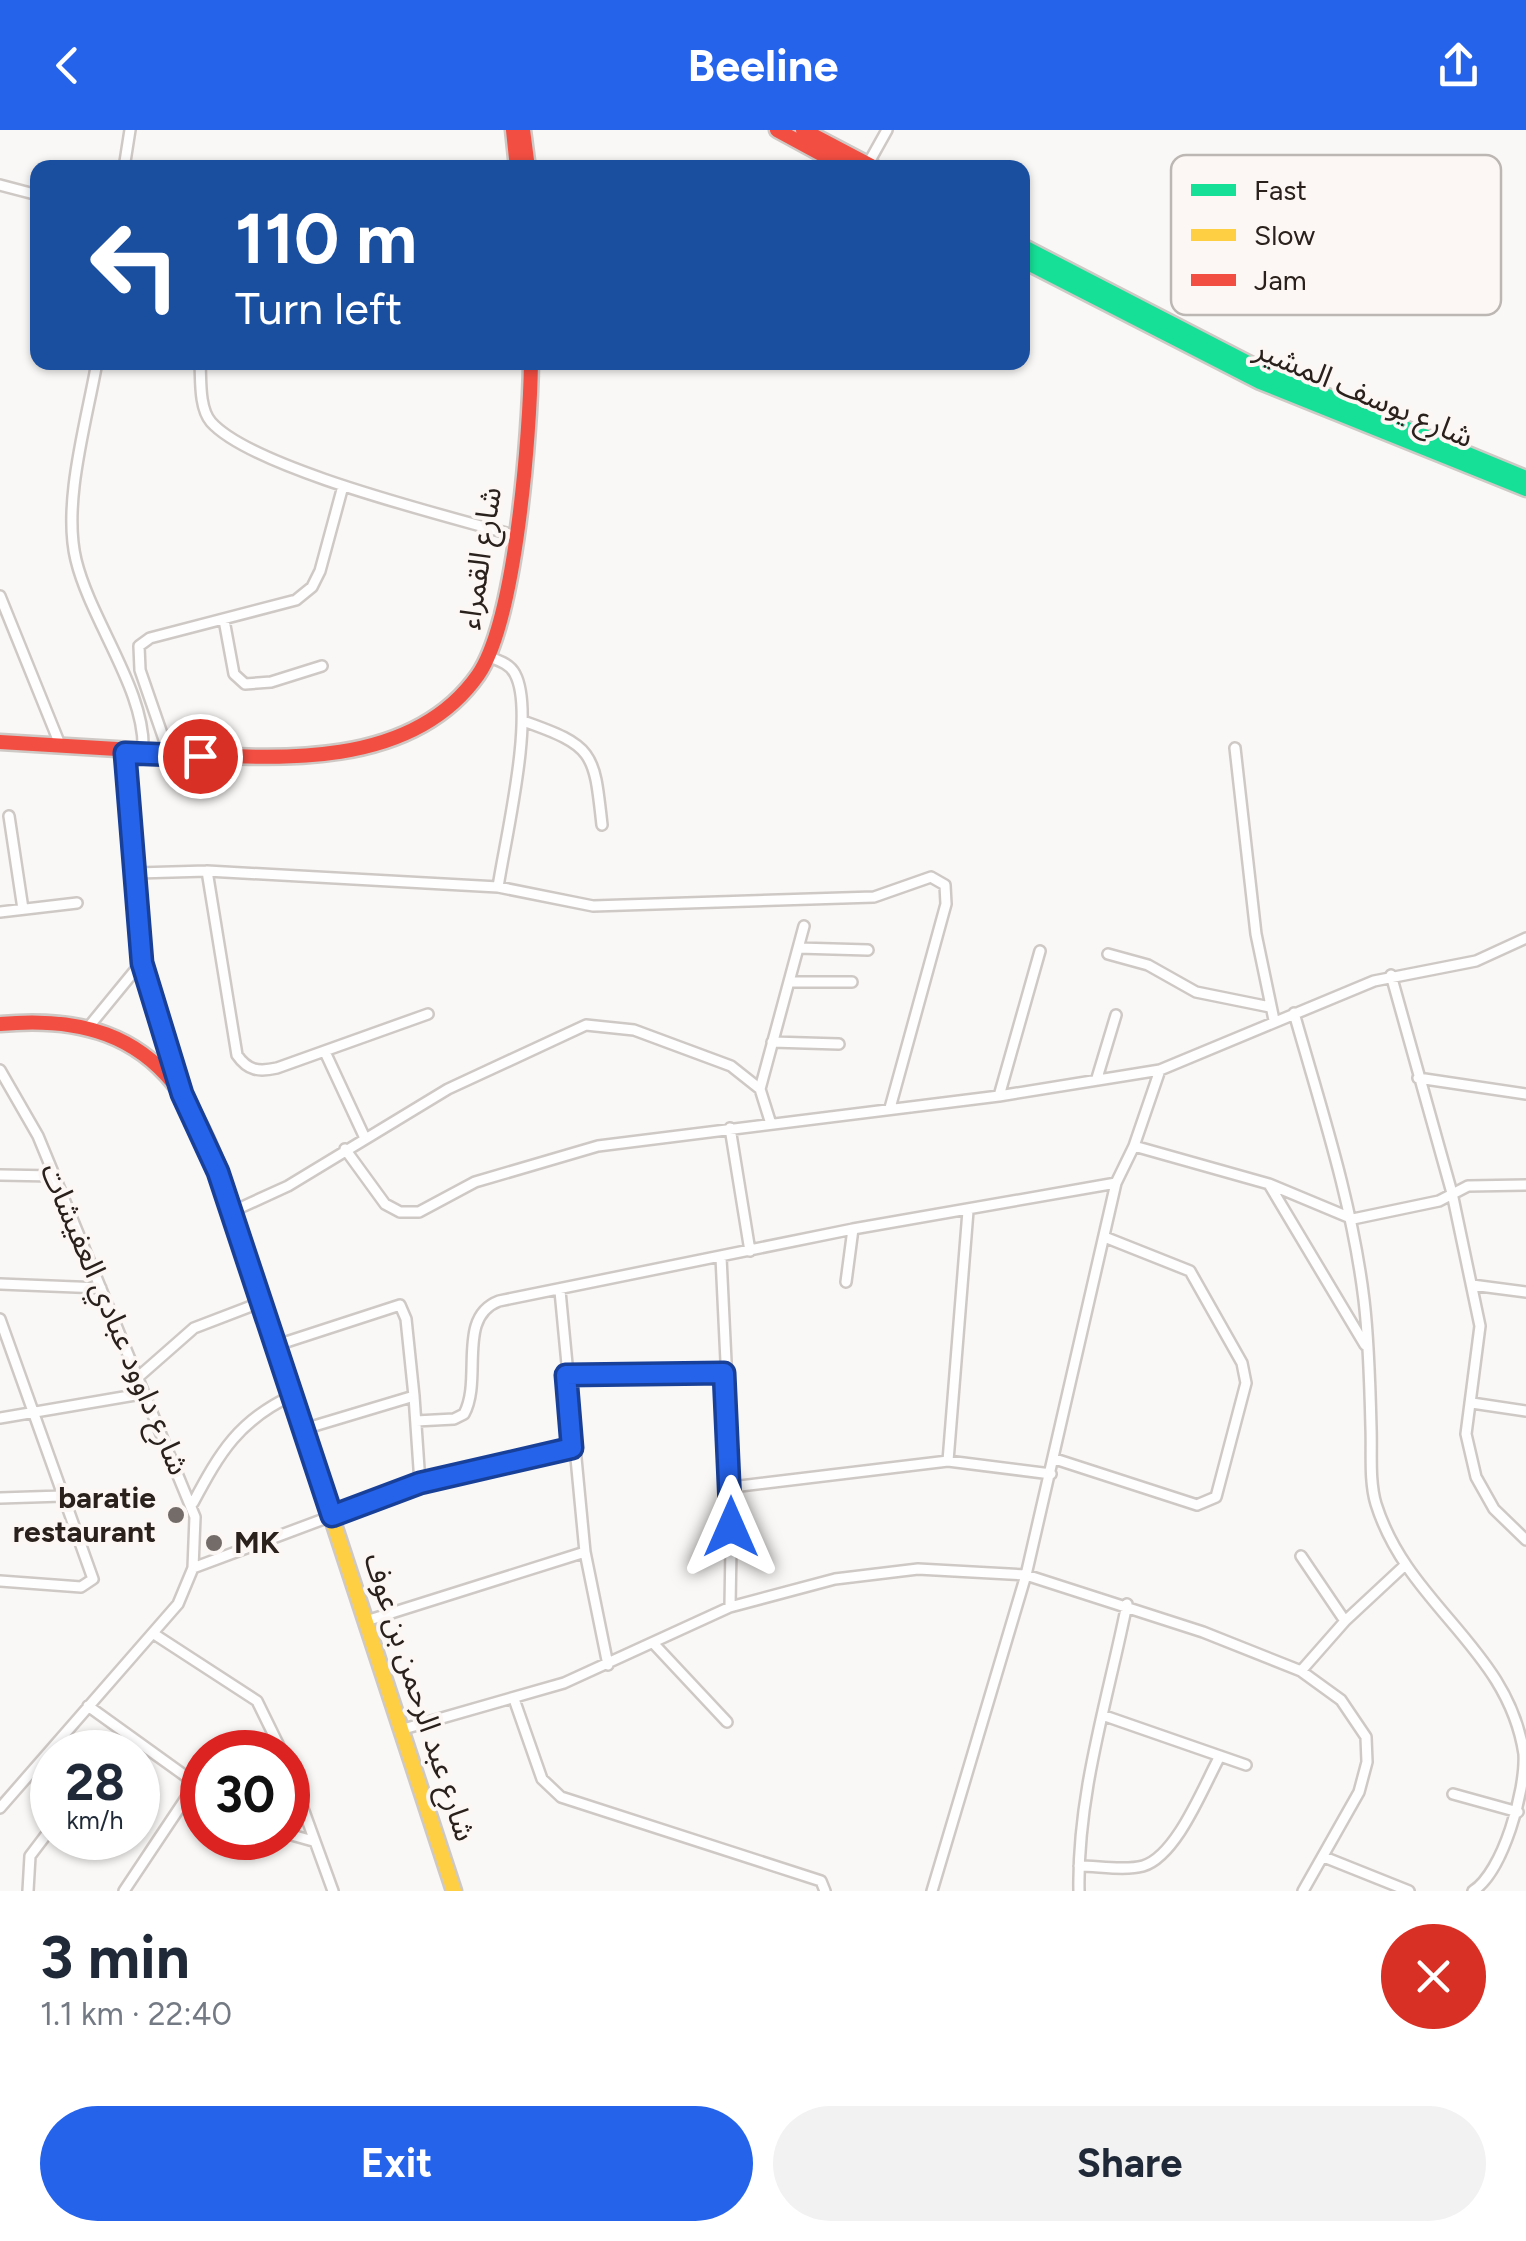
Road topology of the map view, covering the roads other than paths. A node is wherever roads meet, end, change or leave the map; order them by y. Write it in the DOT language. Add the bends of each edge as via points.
graph roads {
  1 [pos="130,130"];
  2 [pos="512,130"];
  3 [pos="523,130"];
  4 [pos="777,130"];
  5 [pos="803,130"];
  6 [pos="886,130"];
  7 [pos="125,160"];
  8 [pos="516,160"];
  9 [pos="527,160"];
  10 [pos="832,160"];
  11 [pos="860,160"];
  12 [pos="874,160"];
  13 [pos="0,185"];
  14 [pos="30,193"];
  15 [pos="1030,250"];
  16 [pos="1030,264"];
  17 [pos="96,370"];
  18 [pos="201,370"];
  19 [pos="532,370"];
  20 [pos="1526,478"];
  21 [pos="343,486"];
  22 [pos="1526,489"];
  23 [pos="514,536"];
  24 [pos="0,596"];
  25 [pos="224,620"];
  26 [pos="489,658"];
  27 [pos="322,666"];
  28 [pos="524,721"];
  29 [pos="0,742"];
  30 [pos="61,747"];
  31 [pos="1235,748"];
  32 [pos="125,753"];
  33 [pos="143,753"];
  34 [pos="170,754"];
  35 [pos="9,816"];
  36 [pos="602,825"];
  37 [pos="207,870"];
  38 [pos="137,874"];
  39 [pos="498,887"];
  40 [pos="76,903"];
  41 [pos="23,908"];
  42 [pos="0,912"];
  43 [pos="804,926"];
  44 [pos="1526,938"];
  45 [pos="798,948"];
  46 [pos="868,950"];
  47 [pos="1040,951"];
  48 [pos="1108,954"];
  49 [pos="142,963"];
  50 [pos="1391,974"];
  51 [pos="788,982"];
  52 [pos="852,982"];
  53 [pos="1270,1008"];
  54 [pos="1294,1013"];
  55 [pos="428,1014"];
  56 [pos="1116,1015"];
  57 [pos="1274,1020"];
  58 [pos="0,1024"];
  59 [pos="90,1024"];
  60 [pos="772,1042"];
  61 [pos="839,1044"];
  62 [pos="325,1052"];
  63 [pos="0,1070"];
  64 [pos="1160,1070"];
  65 [pos="1097,1078"];
  66 [pos="1418,1078"];
  67 [pos="760,1090"];
  68 [pos="182,1094"];
  69 [pos="1526,1094"];
  70 [pos="999,1096"];
  71 [pos="890,1108"];
  72 [pos="770,1124"];
  73 [pos="730,1128"];
  74 [pos="364,1136"];
  75 [pos="1134,1146"];
  76 [pos="345,1150"];
  77 [pos="0,1175"];
  78 [pos="54,1176"];
  79 [pos="1116,1183"];
  80 [pos="1269,1184"];
  81 [pos="1526,1185"];
  82 [pos="1452,1192"];
  83 [pos="230,1212"];
  84 [pos="968,1212"];
  85 [pos="1352,1220"];
  86 [pos="853,1229"];
  87 [pos="1107,1238"];
  88 [pos="750,1251"];
  89 [pos="720,1257"];
  90 [pos="846,1282"];
  91 [pos="0,1284"];
  92 [pos="1472,1285"];
  93 [pos="101,1288"];
  94 [pos="560,1291"];
  95 [pos="1526,1292"];
  96 [pos="262,1302"];
  97 [pos="0,1319"];
  98 [pos="277,1345"];
  99 [pos="1367,1348"];
  100 [pos="724,1373"];
  101 [pos="566,1375"];
  102 [pos="136,1379"];
  103 [pos="140,1394"];
  104 [pos="292,1395"];
  105 [pos="414,1396"];
  106 [pos="1472,1404"];
  107 [pos="1526,1411"];
  108 [pos="33,1416"];
  109 [pos="0,1418"];
  110 [pos="416,1421"];
  111 [pos="304,1429"];
  112 [pos="572,1448"];
  113 [pos="1055,1459"];
  114 [pos="948,1461"];
  115 [pos="1051,1474"];
  116 [pos="420,1483"];
  117 [pos="732,1487"];
  118 [pos="62,1496"];
  119 [pos="0,1498"];
  120 [pos="192,1503"];
  121 [pos="332,1516"];
  122 [pos="1526,1540"];
  123 [pos="585,1552"];
  124 [pos="1301,1556"];
  125 [pos="1404,1567"];
  126 [pos="193,1568"];
  127 [pos="1026,1575"];
  128 [pos="0,1581"];
  129 [pos="1128,1604"];
  130 [pos="730,1607"];
  131 [pos="366,1621"];
  132 [pos="1345,1621"];
  133 [pos="154,1634"];
  134 [pos="654,1644"];
  135 [pos="608,1665"];
  136 [pos="1301,1671"];
  137 [pos="514,1700"];
  138 [pos="88,1706"];
  139 [pos="1104,1716"];
  140 [pos="727,1722"];
  141 [pos="119,1730"];
  142 [pos="271,1730"];
  143 [pos="400,1730"];
  144 [pos="1220,1756"];
  145 [pos="1246,1765"];
  146 [pos="1453,1794"];
  147 [pos="0,1808"];
  148 [pos="1518,1812"];
  149 [pos="180,1813"];
  150 [pos="310,1830"];
  151 [pos="310,1840"];
  152 [pos="314,1841"];
  153 [pos="30,1856"];
  154 [pos="1324,1857"];
  155 [pos="1079,1866"];
  156 [pos="28,1891"];
  157 [pos="124,1891"];
  158 [pos="332,1891"];
  159 [pos="454,1891"];
  160 [pos="825,1891"];
  161 [pos="932,1891"];
  162 [pos="1080,1891"];
  163 [pos="1303,1891"];
  164 [pos="1409,1891"];
  165 [pos="1473,1891"];
  1 -- 7 [label="street"];
  2 -- 8 [label="street"];
  3 -- 9 [label="street"];
  4 -- 10 [label="street"];
  5 -- 11 [label="street"];
  6 -- 12 [label="street"];
  13 -- 14 [label="street"];
  15 -- 20 [label="street, شارع يوسف المشير" via="1252,366"];
  16 -- 22 [label="street, شارع يوسف المشير" via="1260,382"];
  17 -- 33 [label="street" via="72,509 74,556 140,715"];
  18 -- 21 [label="street" via="211,422"];
  19 -- 23 [label="street, شارع القمراء"];
  21 -- 23 [label="street"];
  21 -- 25 [label="street" via="312,587 296,600"];
  23 -- 26 [label="street, شارع القمراء" via="505,614"];
  24 -- 30 [label="street"];
  25 -- 27 [label="street" via="234,674 244,684"];
  25 -- 34 [label="street" via="139,646 140,670"];
  26 -- 28 [label="street" via="517,678"];
  26 -- 34 [label="street, شارع القمراء" via="449,705 367,746 292,760"];
  28 -- 36 [label="street" via="585,751 596,768"];
  28 -- 39 [label="street"];
  29 -- 30 [label="street, شارع القمراء"];
  30 -- 32 [label="street, شارع القمراء"];
  31 -- 53 [label="street"];
  32 -- 33 [label="street, شارع القمراء"];
  32 -- 38 [label="street"];
  33 -- 34 [label="street, شارع القمراء"];
  35 -- 41 [label="street"];
  37 -- 38 [label="street"];
  37 -- 39 [label="street"];
  37 -- 62 [label="street" via="237,1055 263,1071"];
  38 -- 49 [label="street"];
  39 -- 71 [label="street" via="592,906 874,897 920,878 940,880 946,904"];
  40 -- 41 [label="street"];
  41 -- 42 [label="street"];
  43 -- 45 [label="street"];
  44 -- 50 [label="street" via="1476,961"];
  45 -- 46 [label="street"];
  45 -- 51 [label="street"];
  47 -- 70 [label="street"];
  48 -- 53 [label="street" via="1148,965 1196,992"];
  49 -- 59 [label="street"];
  49 -- 68 [label="street"];
  50 -- 54 [label="street"];
  50 -- 66 [label="street"];
  51 -- 52 [label="street"];
  51 -- 60 [label="street"];
  53 -- 57 [label="street"];
  54 -- 57 [label="street"];
  54 -- 85 [label="street"];
  55 -- 62 [label="street"];
  56 -- 65 [label="street"];
  57 -- 64 [label="street"];
  58 -- 59 [label="street, شارع عبد الرحمن بن عوف" via="56,1018"];
  59 -- 68 [label="street, شارع عبد الرحمن بن عوف" via="144,1056"];
  60 -- 61 [label="street"];
  60 -- 67 [label="street"];
  62 -- 74 [label="street"];
  63 -- 78 [label="street, شارع داوود عبادي العفيشات"];
  64 -- 65 [label="street"];
  64 -- 75 [label="street"];
  65 -- 70 [label="street"];
  66 -- 69 [label="street"];
  66 -- 82 [label="street"];
  67 -- 72 [label="street"];
  67 -- 74 [label="street" via="732,1066 671,1041 586,1025"];
  68 -- 83 [label="street, شارع عبد الرحمن بن عوف"];
  70 -- 71 [label="street"];
  71 -- 72 [label="street"];
  72 -- 73 [label="street"];
  73 -- 76 [label="street" via="564,1154 476,1182 408,1214 385,1204"];
  73 -- 88 [label="street"];
  74 -- 76 [label="street"];
  75 -- 79 [label="street"];
  75 -- 80 [label="street"];
  76 -- 83 [label="street"];
  77 -- 78 [label="street"];
  78 -- 93 [label="street, شارع داوود عبادي العفيشات"];
  79 -- 84 [label="street"];
  79 -- 87 [label="street"];
  80 -- 85 [label="street"];
  80 -- 99 [label="street"];
  81 -- 82 [label="street"];
  82 -- 85 [label="street" via="1439,1201"];
  82 -- 92 [label="street"];
  83 -- 96 [label="street, شارع عبد الرحمن بن عوف"];
  84 -- 86 [label="street"];
  84 -- 114 [label="street"];
  85 -- 99 [label="street"];
  86 -- 88 [label="street"];
  86 -- 90 [label="street"];
  87 -- 113 [label="street"];
  87 -- 113 [label="street" via="1190,1271 1242,1363 1246,1383 1216,1497 1207,1504"];
  88 -- 89 [label="street"];
  89 -- 94 [label="street"];
  89 -- 100 [label="street"];
  91 -- 93 [label="street"];
  92 -- 95 [label="street"];
  92 -- 106 [label="street" via="1480,1326"];
  93 -- 102 [label="street, شارع داوود عبادي العفيشات"];
  94 -- 101 [label="street"];
  94 -- 110 [label="street" via="482,1308 464,1414"];
  96 -- 98 [label="street, شارع عبد الرحمن بن عوف"];
  96 -- 102 [label="street" via="194,1328"];
  97 -- 108 [label="street"];
  98 -- 104 [label="street, شارع عبد الرحمن بن عوف"];
  98 -- 105 [label="street" via="400,1305"];
  99 -- 125 [label="street" via="1374,1499"];
  100 -- 101 [label="street"];
  100 -- 117 [label="street"];
  101 -- 112 [label="street"];
  102 -- 103 [label="street, شارع داوود عبادي العفيشات"];
  103 -- 108 [label="street"];
  103 -- 120 [label="street, شارع داوود عبادي العفيشات"];
  104 -- 111 [label="street, شارع عبد الرحمن بن عوف"];
  104 -- 120 [label="street" via="249,1419"];
  105 -- 110 [label="street"];
  105 -- 111 [label="street"];
  106 -- 107 [label="street"];
  106 -- 122 [label="street" via="1466,1434 1476,1477 1494,1509"];
  108 -- 109 [label="street"];
  108 -- 118 [label="street"];
  110 -- 116 [label="street"];
  111 -- 121 [label="street, شارع عبد الرحمن بن عوف"];
  112 -- 116 [label="street"];
  112 -- 123 [label="street"];
  113 -- 115 [label="street"];
  114 -- 115 [label="street"];
  114 -- 117 [label="street"];
  115 -- 127 [label="street"];
  116 -- 121 [label="street"];
  117 -- 130 [label="street"];
  118 -- 119 [label="street"];
  118 -- 128 [label="street" via="90,1584"];
  120 -- 126 [label="street, شارع داوود عبادي العفيشات"];
  121 -- 126 [label="street"];
  121 -- 131 [label="street, شارع عبد الرحمن بن عوف"];
  123 -- 131 [label="street"];
  123 -- 135 [label="street"];
  124 -- 132 [label="street"];
  125 -- 132 [label="street"];
  125 -- 148 [label="street" via="1476,1650 1512,1704 1525,1759"];
  126 -- 133 [label="street, شارع داوود عبادي العفيشات" via="178,1604"];
  127 -- 129 [label="street"];
  127 -- 130 [label="street" via="885,1572"];
  127 -- 161 [label="street"];
  129 -- 136 [label="street"];
  129 -- 139 [label="street"];
  130 -- 134 [label="street"];
  131 -- 143 [label="street, شارع عبد الرحمن بن عوف"];
  132 -- 136 [label="street"];
  133 -- 138 [label="street, شارع داوود عبادي العفيشات"];
  133 -- 142 [label="street" via="257,1701"];
  134 -- 135 [label="street"];
  134 -- 140 [label="street"];
  135 -- 137 [label="street"];
  136 -- 154 [label="street" via="1341,1700 1366,1736 1359,1792"];
  137 -- 143 [label="street"];
  137 -- 160 [label="street" via="542,1779 560,1797 821,1881"];
  138 -- 141 [label="street"];
  138 -- 147 [label="street, شارع داوود عبادي العفيشات"];
  139 -- 144 [label="street"];
  139 -- 155 [label="street"];
  143 -- 159 [label="street, شارع عبد الرحمن بن عوف"];
  144 -- 145 [label="street"];
  144 -- 155 [label="street" via="1156,1860 1141,1867"];
  146 -- 148 [label="street"];
  148 -- 165 [label="street" via="1493,1874"];
  149 -- 157 [label="street"];
  150 -- 152 [label="street"];
  151 -- 152 [label="street"];
  152 -- 158 [label="street"];
  153 -- 156 [label="street"];
  154 -- 163 [label="street"];
  154 -- 164 [label="street"];
  155 -- 162 [label="street"];
}
